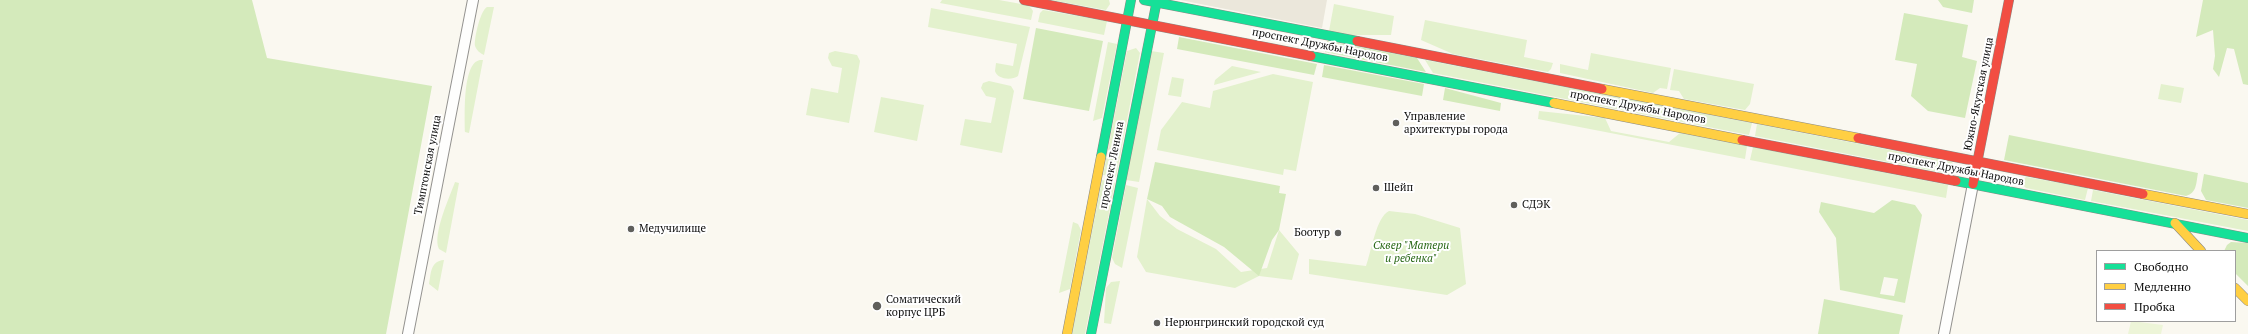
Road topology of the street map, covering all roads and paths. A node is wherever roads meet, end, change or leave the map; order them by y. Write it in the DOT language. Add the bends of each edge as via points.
graph roads {
  1 [pos="473,0"];
  2 [pos="1024,0"];
  3 [pos="1131,0"];
  4 [pos="1144,0"];
  5 [pos="2009,0"];
  6 [pos="1156,1"];
  7 [pos="1128,20"];
  8 [pos="1152,25"];
  9 [pos="1978,162"];
  10 [pos="1973,184"];
  11 [pos="2248,214"];
  12 [pos="2175,223"];
  13 [pos="2248,238"];
  14 [pos="2200,250"];
  15 [pos="2236,289"];
  16 [pos="2248,301"];
  17 [pos="408,334"];
  18 [pos="1067,334"];
  19 [pos="1092,334"];
  20 [pos="1944,334"];
  1 -- 17 [label="street, Тимптонская улица"];
  2 -- 7 [label="street, проспект Дружбы Народов"];
  3 -- 7 [label="street, проспект Ленина"];
  4 -- 6 [label="street, проспект Дружбы Народов"];
  5 -- 9 [label="street, Южно-Якутская улица"];
  6 -- 8 [label="street, проспект Ленина"];
  6 -- 9 [label="street, проспект Дружбы Народов"];
  7 -- 8 [label="street, проспект Дружбы Народов"];
  7 -- 18 [label="street, проспект Ленина"];
  8 -- 10 [label="street, проспект Дружбы Народов"];
  8 -- 19 [label="street, проспект Ленина"];
  9 -- 10 [label="street, Южно-Якутская улица"];
  9 -- 11 [label="street, проспект Дружбы Народов"];
  10 -- 12 [label="street, проспект Дружбы Народов"];
  10 -- 20 [label="street, Южно-Якутская улица"];
  12 -- 13 [label="street, проспект Дружбы Народов"];
  12 -- 14 [label="street"];
  15 -- 16 [label="street"];
}
